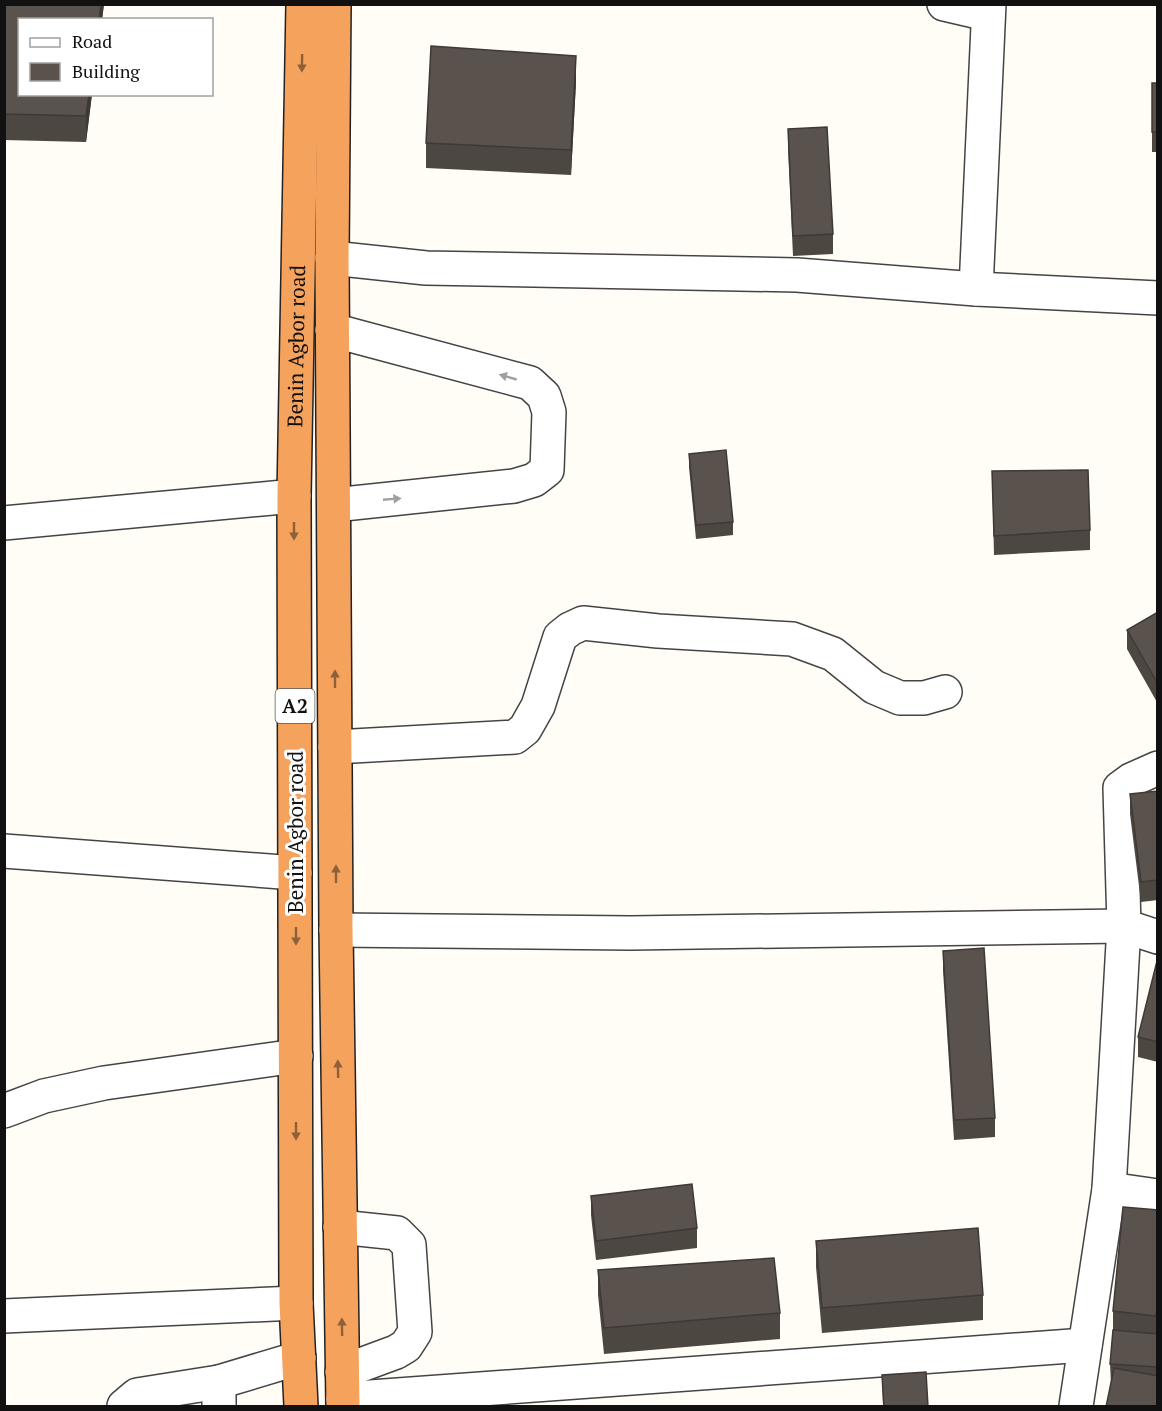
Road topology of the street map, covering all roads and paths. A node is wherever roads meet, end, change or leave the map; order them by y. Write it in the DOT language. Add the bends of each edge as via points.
graph roads {
  1 [pos="303,4"];
  2 [pos="334,4"];
  3 [pos="944,4"];
  4 [pos="988,9"];
  5 [pos="332,258"];
  6 [pos="976,289"];
  7 [pos="1158,298"];
  8 [pos="332,330"];
  9 [pos="294,496"];
  10 [pos="334,505"];
  11 [pos="4,523"];
  12 [pos="945,692"];
  13 [pos="335,747"];
  14 [pos="1158,768"];
  15 [pos="4,851"];
  16 [pos="296,873"];
  17 [pos="1124,926"];
  18 [pos="336,930"];
  19 [pos="1158,937"];
  20 [pos="296,1056"];
  21 [pos="4,1111"];
  22 [pos="1109,1189"];
  23 [pos="1158,1196"];
  24 [pos="340,1227"];
  25 [pos="296,1304"];
  26 [pos="4,1316"];
  27 [pos="1085,1345"];
  28 [pos="299,1358"];
  29 [pos="342,1393"];
  30 [pos="219,1394"];
  31 [pos="124,1407"];
  32 [pos="301,1407"];
  33 [pos="1076,1407"];
  1 -- 9 [label="highway, Benin Agbor road / A2, one-way"];
  2 -- 5 [label="highway, Benin Agbor road / A2"];
  3 -- 4 [label="street"];
  4 -- 6 [label="street"];
  5 -- 6 [label="street" via="426,268 796,275"];
  5 -- 8 [label="highway, Benin Agbor road / A2"];
  6 -- 7 [label="street"];
  8 -- 10 [label="highway, Benin Agbor road / A2"];
  10 -- 8 [label="street, one-way" via="503,487 534,480 547,470 549,412 544,396 530,383"];
  9 -- 11 [label="street"];
  9 -- 16 [label="highway, Benin Agbor road / A2, one-way"];
  13 -- 10 [label="highway, Benin Agbor road / A2, one-way"];
  12 -- 13 [label="street" via="924,698 900,698 874,687 833,654 792,639 583,623 560,637 538,706 525,729 515,736"];
  18 -- 13 [label="highway, Benin Agbor road / A2, one-way"];
  14 -- 17 [label="street" via="1120,788"];
  15 -- 16 [label="street"];
  16 -- 20 [label="highway, Benin Agbor road / A2, one-way"];
  17 -- 18 [label="street" via="631,933"];
  17 -- 19 [label="street"];
  17 -- 22 [label="street"];
  24 -- 18 [label="highway, Benin Agbor road / A2, one-way"];
  20 -- 21 [label="street" via="104,1083 44,1096"];
  20 -- 25 [label="highway, Benin Agbor road / A2, one-way"];
  22 -- 23 [label="street"];
  22 -- 27 [label="street"];
  29 -- 24 [label="highway, Benin Agbor road / A2, one-way"];
  24 -- 29 [label="street" via="397,1233 409,1245 415,1332 406,1346"];
  25 -- 26 [label="street"];
  25 -- 28 [label="highway, Benin Agbor road / A2"];
  27 -- 29 [label="street"];
  27 -- 33 [label="street"];
  28 -- 30 [label="street"];
  28 -- 32 [label="highway, Benin Agbor road / A2"];
  30 -- 31 [label="street" via="138,1395"];
}
